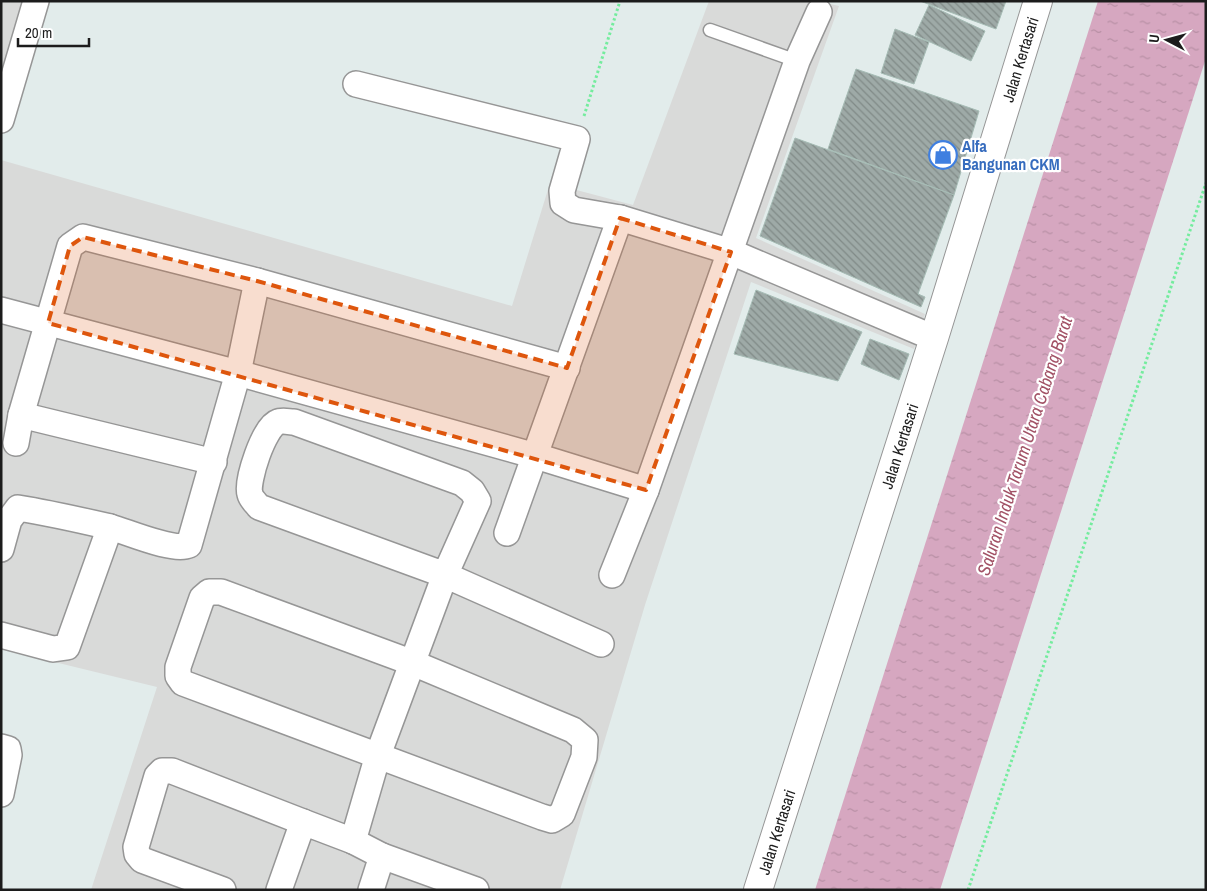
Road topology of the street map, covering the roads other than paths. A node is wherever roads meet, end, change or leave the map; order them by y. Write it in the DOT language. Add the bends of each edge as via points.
graph roads {
  1 [pos="36,1"];
  2 [pos="1038,1"];
  3 [pos="819,12"];
  4 [pos="710,30"];
  5 [pos="797,61"];
  6 [pos="356,84"];
  7 [pos="1,120"];
  8 [pos="620,218"];
  9 [pos="730,252"];
  10 [pos="257,281"];
  11 [pos="1,310"];
  12 [pos="48,324"];
  13 [pos="934,338"];
  14 [pos="567,368"];
  15 [pos="238,373"];
  16 [pos="21,415"];
  17 [pos="16,443"];
  18 [pos="536,456"];
  19 [pos="214,462"];
  20 [pos="646,490"];
  21 [pos="110,527"];
  22 [pos="507,533"];
  23 [pos="1,549"];
  24 [pos="444,575"];
  25 [pos="612,575"];
  26 [pos="1,635"];
  27 [pos="601,644"];
  28 [pos="413,663"];
  29 [pos="1,747"];
  30 [pos="378,755"];
  31 [pos="1,794"];
  32 [pos="303,822"];
  33 [pos="352,841"];
  34 [pos="382,856"];
  35 [pos="223,890"];
  36 [pos="279,890"];
  37 [pos="371,890"];
  38 [pos="476,890"];
  39 [pos="758,890"];
  1 -- 7 [label="street"];
  2 -- 13 [label="street, Jalan Kertasari"];
  3 -- 5 [label="street"];
  4 -- 5 [label="lane"];
  5 -- 9 [label="street"];
  6 -- 8 [label="street" via="578,138 562,191 563,203 574,210"];
  8 -- 9 [label="street"];
  8 -- 14 [label="street"];
  9 -- 13 [label="street"];
  9 -- 20 [label="street"];
  10 -- 12 [label="street" via="83,237 70,246"];
  10 -- 14 [label="street"];
  10 -- 15 [label="street"];
  11 -- 12 [label="street"];
  12 -- 15 [label="street"];
  12 -- 16 [label="street"];
  13 -- 39 [label="street, Jalan Kertasari"];
  14 -- 18 [label="street"];
  15 -- 18 [label="street"];
  15 -- 19 [label="street"];
  16 -- 17 [label="street"];
  16 -- 19 [label="street"];
  18 -- 20 [label="street"];
  18 -- 22 [label="street"];
  19 -- 21 [label="street" via="189,545 167,544"];
  20 -- 25 [label="street"];
  21 -- 23 [label="street" via="18,508 11,514"];
  21 -- 26 [label="street" via="67,647 53,649"];
  24 -- 24 [label="street" via="478,501 472,491 462,483 294,422 278,422 271,427 248,484 250,496 259,507"];
  24 -- 27 [label="street"];
  24 -- 28 [label="street"];
  28 -- 30 [label="street"];
  28 -- 30 [label="street" via="572,730 585,740 584,757 562,814 552,820"];
  28 -- 30 [label="street" via="220,592 209,592 202,598 178,667 178,676 183,683"];
  29 -- 31 [label="street" via="8,749 9,755"];
  30 -- 33 [label="street"];
  32 -- 33 [label="street"];
  32 -- 35 [label="street" via="172,771 157,776 137,854 142,860"];
  32 -- 36 [label="street"];
  33 -- 34 [label="street"];
  34 -- 37 [label="street"];
  34 -- 38 [label="street"];
}
